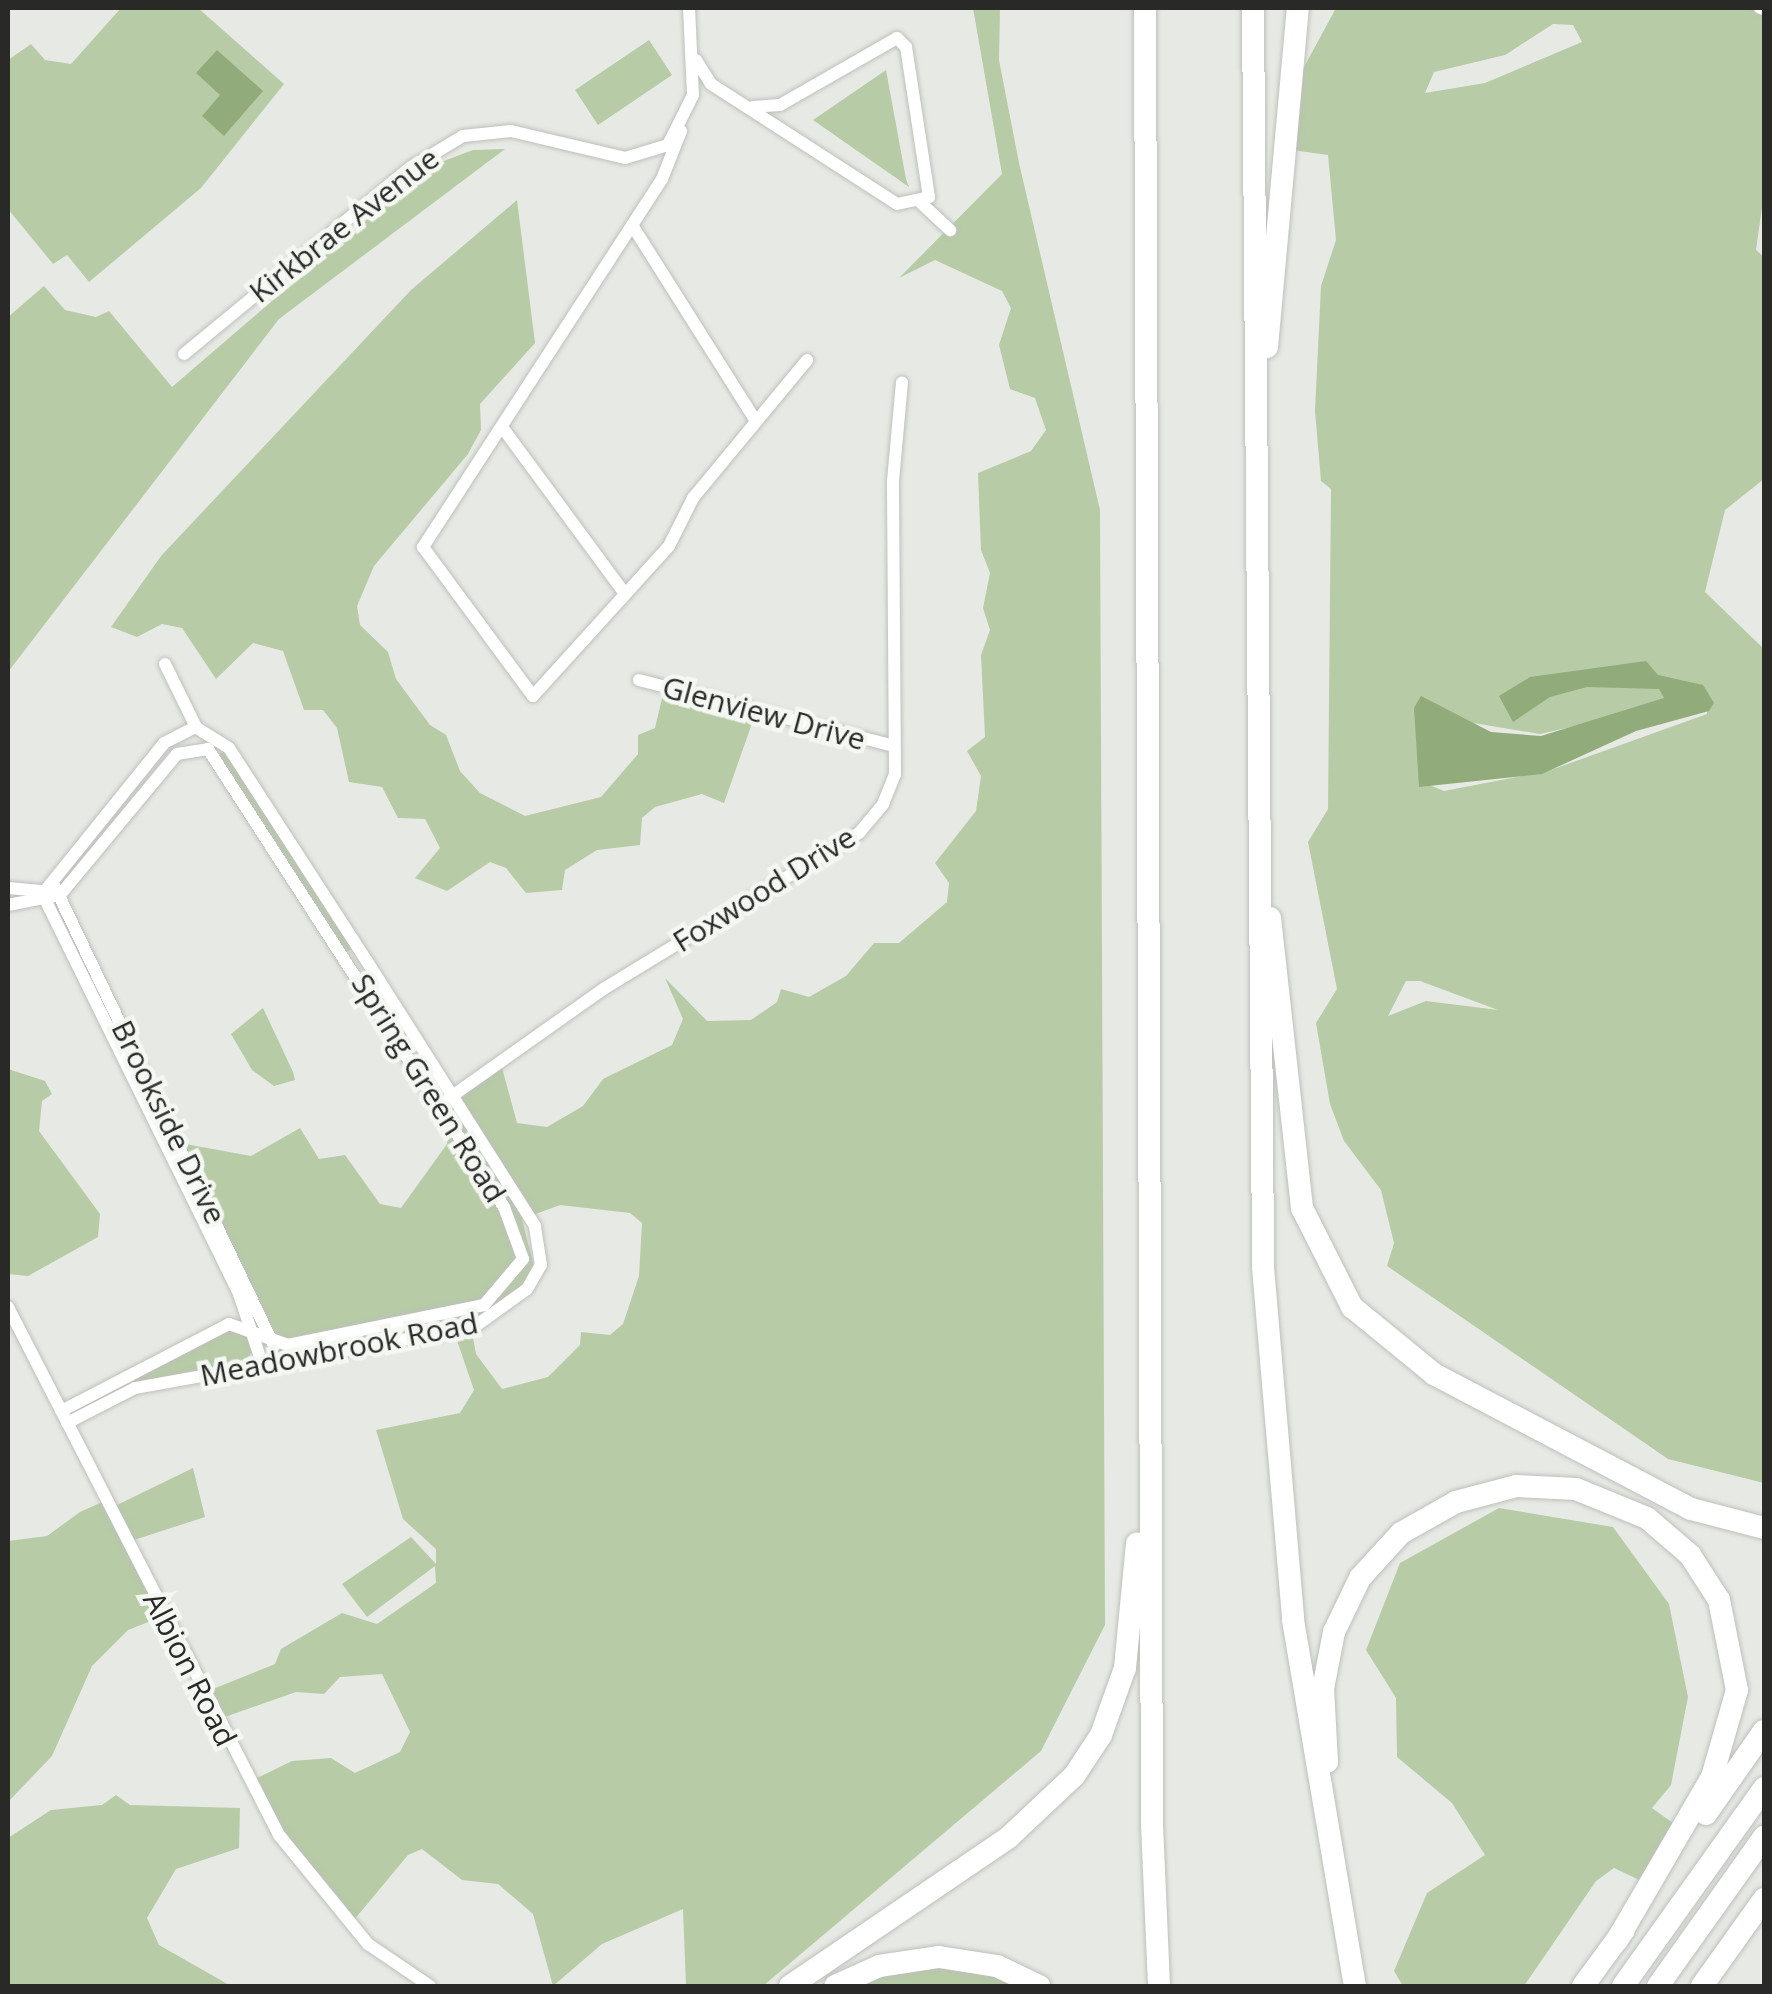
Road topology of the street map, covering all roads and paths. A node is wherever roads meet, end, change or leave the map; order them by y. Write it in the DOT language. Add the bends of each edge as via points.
graph roads {
  1 [pos="689,8"];
  2 [pos="1145,8"];
  3 [pos="1253,8"];
  4 [pos="1298,8"];
  5 [pos="696,60"];
  6 [pos="752,107"];
  7 [pos="681,131"];
  8 [pos="921,202"];
  9 [pos="632,225"];
  10 [pos="950,230"];
  11 [pos="184,354"];
  12 [pos="807,360"];
  13 [pos="902,382"];
  14 [pos="756,421"];
  15 [pos="502,427"];
  16 [pos="1255,494"];
  17 [pos="625,594"];
  18 [pos="166,664"];
  19 [pos="639,680"];
  20 [pos="196,727"];
  21 [pos="890,745"];
  22 [pos="1256,762"];
  23 [pos="8,888"];
  24 [pos="50,893"];
  25 [pos="8,905"];
  26 [pos="364,957"];
  27 [pos="349,967"];
  28 [pos="452,1096"];
  29 [pos="438,1106"];
  30 [pos="527,1213"];
  31 [pos="514,1224"];
  32 [pos="8,1307"];
  33 [pos="256,1334"];
  34 [pos="274,1344"];
  35 [pos="1150,1346"];
  36 [pos="278,1363"];
  37 [pos="263,1366"];
  38 [pos="64,1417"];
  39 [pos="1764,1528"];
  40 [pos="1764,1731"];
  41 [pos="1764,1788"];
  42 [pos="1764,1837"];
  43 [pos="1764,1899"];
  44 [pos="1340,1914"];
  45 [pos="1616,1940"];
  46 [pos="430,1986"];
  47 [pos="790,1986"];
  48 [pos="835,1986"];
  49 [pos="1040,1986"];
  50 [pos="1159,1986"];
  51 [pos="1356,1986"];
  52 [pos="1583,1986"];
  53 [pos="1624,1986"];
  54 [pos="1658,1986"];
  55 [pos="1702,1986"];
  1 -- 5 [label="street"];
  2 -- 35 [label="highway"];
  3 -- 16 [label="highway"];
  4 -- 16 [label="highway"];
  5 -- 6 [label="street" via="711,84"];
  5 -- 7 [label="street"];
  6 -- 8 [label="street" via="897,204"];
  6 -- 8 [label="street" via="780,105 898,38 906,47 932,184"];
  7 -- 9 [label="street"];
  7 -- 11 [label="street, Kirkbrae Avenue" via="668,145 625,158 511,131 463,136 410,168"];
  8 -- 10 [label="street"];
  9 -- 14 [label="street"];
  9 -- 15 [label="street"];
  12 -- 14 [label="street"];
  13 -- 21 [label="street, Foxwood Drive"];
  14 -- 17 [label="street"];
  15 -- 17 [label="street"];
  15 -- 17 [label="street" via="423,546 533,696"];
  16 -- 22 [label="highway"];
  18 -- 20 [label="street"];
  19 -- 21 [label="street, Glenview Drive"];
  20 -- 24 [label="street" via="164,743"];
  20 -- 26 [label="street, Spring Green Road" via="226,743"];
  21 -- 28 [label="street, Foxwood Drive" via="895,775 860,833 605,988"];
  22 -- 39 [label="highway" via="1294,1162 1309,1229 1339,1289 1383,1340 1434,1374 1691,1509"];
  22 -- 44 [label="highway" via="1258,1148 1270,1385 1292,1620"];
  23 -- 24 [label="street"];
  24 -- 25 [label="street"];
  24 -- 27 [label="street" via="177,754 198,746 215,757"];
  24 -- 33 [label="street, Brookside Drive"];
  24 -- 34 [label="street, Brookside Drive"];
  26 -- 27 [label="street, Spring Green Road"];
  26 -- 28 [label="street, Spring Green Road"];
  27 -- 29 [label="street, Spring Green Road"];
  28 -- 29 [label="street, Foxwood Drive"];
  28 -- 30 [label="street, Meadowbrook Road"];
  29 -- 31 [label="street, Spring Green Road"];
  30 -- 31 [label="street"];
  30 -- 36 [label="street, Meadowbrook Road" via="541,1265 527,1289 488,1322"];
  31 -- 34 [label="street, Meadowbrook Road" via="524,1259 484,1305"];
  32 -- 38 [label="street, Albion Road"];
  33 -- 34 [label="street, Meadowbrook Road"];
  33 -- 37 [label="street, Brookside Drive"];
  33 -- 38 [label="street, Meadowbrook Road" via="229,1324"];
  34 -- 36 [label="street, Brookside Drive"];
  35 -- 47 [label="highway" via="1129,1644 1094,1746 1027,1823"];
  35 -- 50 [label="highway"];
  36 -- 37 [label="street, Meadowbrook Road"];
  37 -- 38 [label="street, Meadowbrook Road" via="135,1388"];
  38 -- 46 [label="street, Albion Road" via="279,1835 368,1944"];
  40 -- 45 [label="highway"];
  41 -- 53 [label="highway"];
  42 -- 54 [label="highway"];
  43 -- 55 [label="highway"];
  44 -- 45 [label="highway" via="1323,1689 1349,1596 1386,1546 1436,1510 1495,1490 1556,1486 1614,1500 1676,1541 1710,1584 1735,1652 1735,1708 1720,1760"];
  44 -- 51 [label="highway"];
  45 -- 52 [label="highway"];
  48 -- 49 [label="highway" via="879,1966 939,1957 997,1966"];
}
